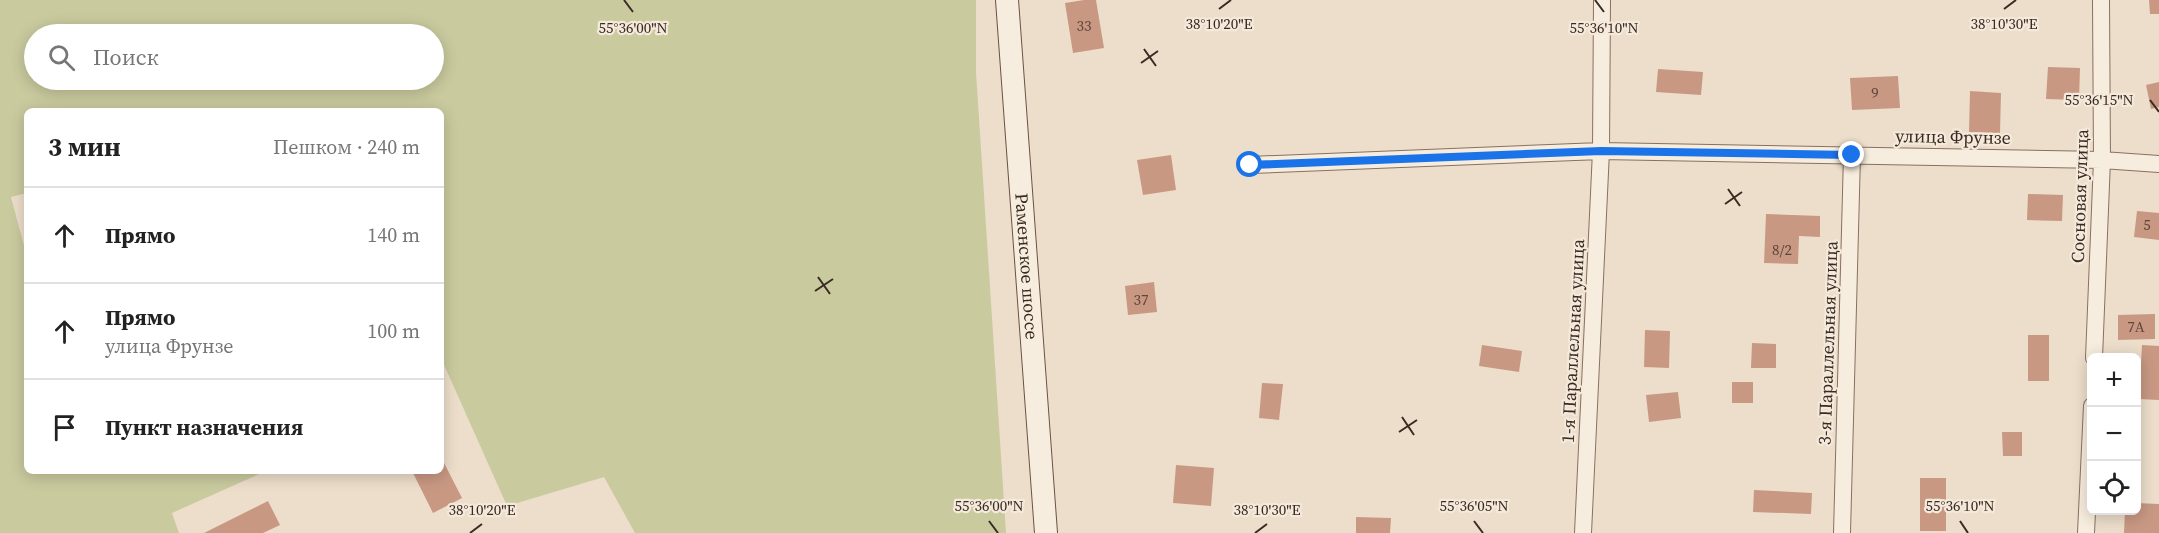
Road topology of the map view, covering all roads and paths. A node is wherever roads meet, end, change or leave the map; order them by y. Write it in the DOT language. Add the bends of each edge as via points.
graph roads {
  1 [pos="1007,0"];
  2 [pos="1602,0"];
  3 [pos="2101,0"];
  4 [pos="1601,151"];
  5 [pos="1852,155"];
  6 [pos="2102,160"];
  7 [pos="2159,164"];
  8 [pos="1250,165"];
  9 [pos="2094,353"];
  10 [pos="2091,407"];
  11 [pos="1046,533"];
  12 [pos="1583,533"];
  13 [pos="1842,533"];
  14 [pos="2086,533"];
  1 -- 11 [label="main road, Раменское шоссе"];
  2 -- 4 [label="street, 1-я Параллельная улица"];
  3 -- 6 [label="street, Сосновая улица"];
  4 -- 5 [label="street, улица Фрунзе"];
  4 -- 8 [label="street, улица Фрунзе"];
  4 -- 12 [label="street, 1-я Параллельная улица"];
  5 -- 6 [label="street, улица Фрунзе"];
  5 -- 13 [label="street, 3-я Параллельная улица"];
  6 -- 7 [label="street, улица Фрунзе"];
  6 -- 9 [label="street, Сосновая улица"];
  10 -- 14 [label="street"];
}
